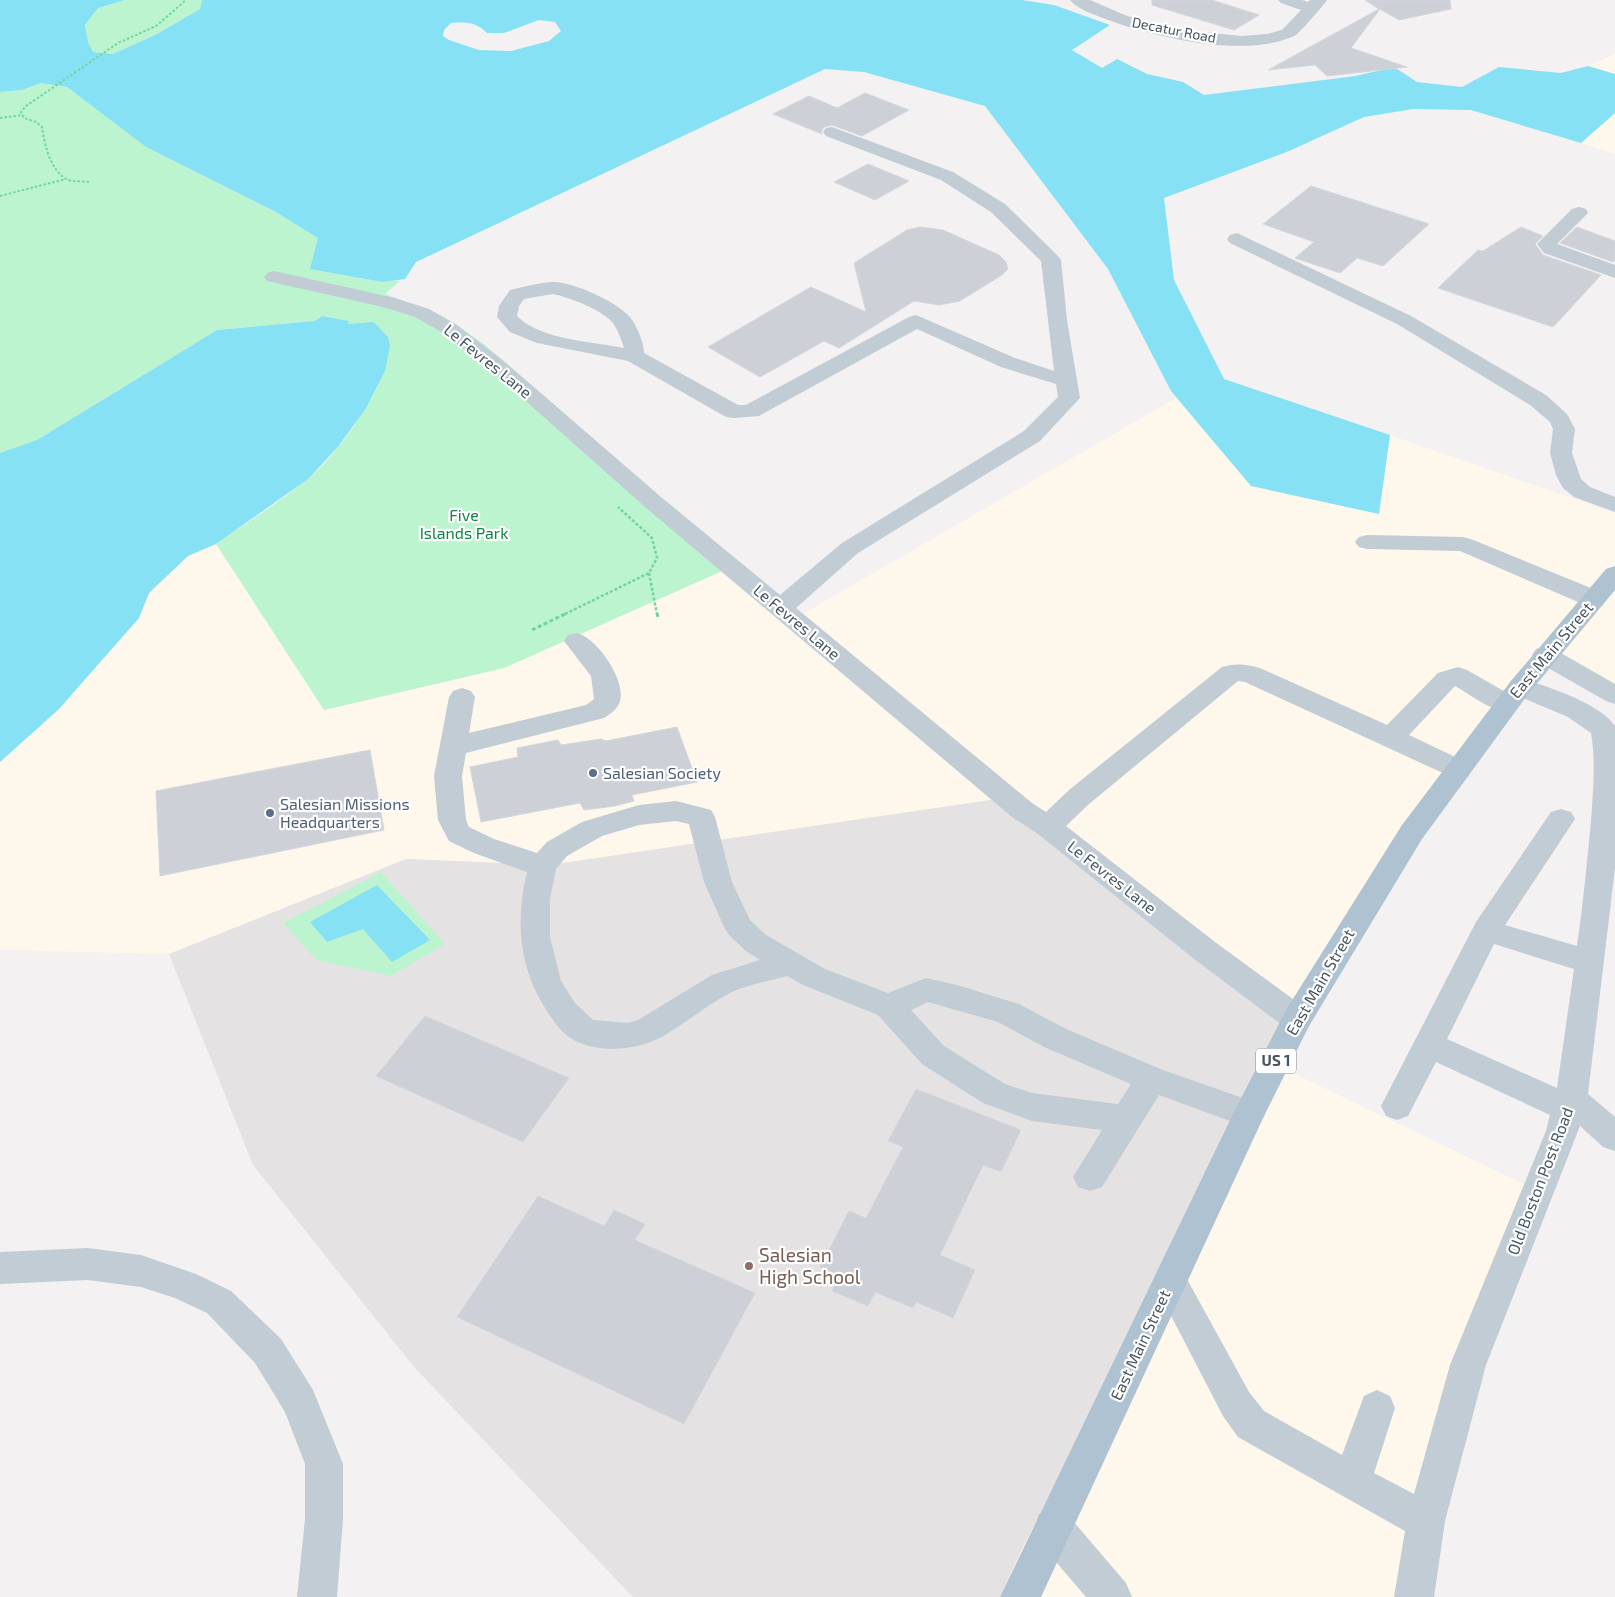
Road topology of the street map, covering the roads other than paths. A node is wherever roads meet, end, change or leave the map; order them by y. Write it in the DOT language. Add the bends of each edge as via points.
graph roads {
  1 [pos="1078,0"];
  2 [pos="1286,0"];
  3 [pos="1315,4"];
  4 [pos="832,132"];
  5 [pos="1579,213"];
  6 [pos="1237,239"];
  7 [pos="1615,272"];
  8 [pos="274,277"];
  9 [pos="634,356"];
  10 [pos="1066,380"];
  11 [pos="1615,505"];
  12 [pos="1367,542"];
  13 [pos="1615,574"];
  14 [pos="1594,599"];
  15 [pos="781,608"];
  16 [pos="577,641"];
  17 [pos="1545,655"];
  18 [pos="1613,691"];
  19 [pos="1513,695"];
  20 [pos="462,697"];
  21 [pos="1398,741"];
  22 [pos="454,746"];
  23 [pos="1613,766"];
  24 [pos="1458,770"];
  25 [pos="1561,818"];
  26 [pos="1048,827"];
  27 [pos="543,866"];
  28 [pos="1486,930"];
  29 [pos="1590,962"];
  30 [pos="790,963"];
  31 [pos="889,1006"];
  32 [pos="1297,1019"];
  33 [pos="1429,1045"];
  34 [pos="1152,1079"];
  35 [pos="1569,1103"];
  36 [pos="1397,1106"];
  37 [pos="1249,1114"];
  38 [pos="1126,1119"];
  39 [pos="1615,1137"];
  40 [pos="1090,1176"];
  41 [pos="0,1268"];
  42 [pos="1170,1281"];
  43 [pos="1377,1408"];
  44 [pos="1352,1481"];
  45 [pos="1426,1521"];
  46 [pos="1053,1528"];
  47 [pos="317,1597"];
  48 [pos="1020,1597"];
  49 [pos="1112,1597"];
  50 [pos="1414,1597"];
  1 -- 3 [label="street, Decatur Road" via="1130,22 1225,40 1256,40 1287,34"];
  2 -- 3 [label="street"];
  4 -- 10 [label="street" via="947,176 998,208 1051,260"];
  5 -- 7 [label="street" via="1547,244 1551,249"];
  6 -- 11 [label="street" via="1404,320 1538,400 1559,419 1564,430 1561,453 1571,483 1582,492"];
  8 -- 15 [label="street, Le Fevres Lane" via="388,302 422,313 450,328 500,367 653,502"];
  9 -- 9 [label="street" via="544,339 518,328 507,317 509,306 517,294 553,288 572,292 621,319 634,346"];
  9 -- 10 [label="street" via="734,412 751,411 916,321 976,349 1040,374"];
  10 -- 15 [label="street" via="1068,398 1032,436 850,548"];
  12 -- 14 [label="street" via="1463,544"];
  13 -- 14 [label="main road, East Main Street / US 1"];
  14 -- 17 [label="main road, East Main Street / US 1"];
  15 -- 26 [label="street, Le Fevres Lane" via="1022,810"];
  16 -- 22 [label="street" via="602,672 609,688 607,702 595,712"];
  17 -- 18 [label="street"];
  17 -- 19 [label="main road, East Main Street / US 1"];
  19 -- 21 [label="street, Old Boston Post Road" via="1458,676 1447,679 1394,734"];
  19 -- 23 [label="street, Old Boston Post Road" via="1593,719 1605,731"];
  19 -- 24 [label="main road, East Main Street / US 1"];
  20 -- 22 [label="street"];
  21 -- 24 [label="street"];
  21 -- 26 [label="street" via="1250,674 1231,673 1079,797"];
  22 -- 27 [label="street" via="448,776 452,820 459,834"];
  23 -- 29 [label="street, Old Boston Post Road" via="1607,841"];
  24 -- 32 [label="main road, East Main Street / US 1" via="1412,832"];
  25 -- 28 [label="street"];
  26 -- 32 [label="street, Le Fevres Lane"];
  27 -- 30 [label="street" via="558,848 592,829 640,814 676,810 690,813 701,818 718,882 739,927 756,943"];
  27 -- 30 [label="street" via="535,899 535,937 546,983 564,1012 584,1031 628,1036 649,1029 723,982"];
  28 -- 29 [label="street"];
  28 -- 33 [label="street"];
  29 -- 35 [label="street, Old Boston Post Road"];
  30 -- 31 [label="street" via="814,977"];
  31 -- 34 [label="street" via="926,990 957,997 1008,1013 1055,1038"];
  31 -- 38 [label="street" via="933,1055 994,1094 1032,1107"];
  32 -- 37 [label="main road, East Main Street / US 1"];
  33 -- 35 [label="street"];
  33 -- 36 [label="street"];
  34 -- 37 [label="street"];
  34 -- 38 [label="street"];
  35 -- 39 [label="street"];
  35 -- 45 [label="street, Old Boston Post Road" via="1562,1131 1468,1364"];
  37 -- 42 [label="main road, East Main Street / US 1"];
  38 -- 40 [label="street"];
  41 -- 47 [label="street" via="88,1264 141,1270 219,1302 268,1351 300,1402 324,1464 324,1519"];
  42 -- 44 [label="street" via="1236,1404 1251,1424"];
  42 -- 46 [label="main road, East Main Street / US 1"];
  43 -- 44 [label="street"];
  44 -- 45 [label="street"];
  45 -- 50 [label="street, Old Boston Post Road"];
  46 -- 48 [label="main road, East Main Street / US 1"];
  46 -- 49 [label="street"];
}
